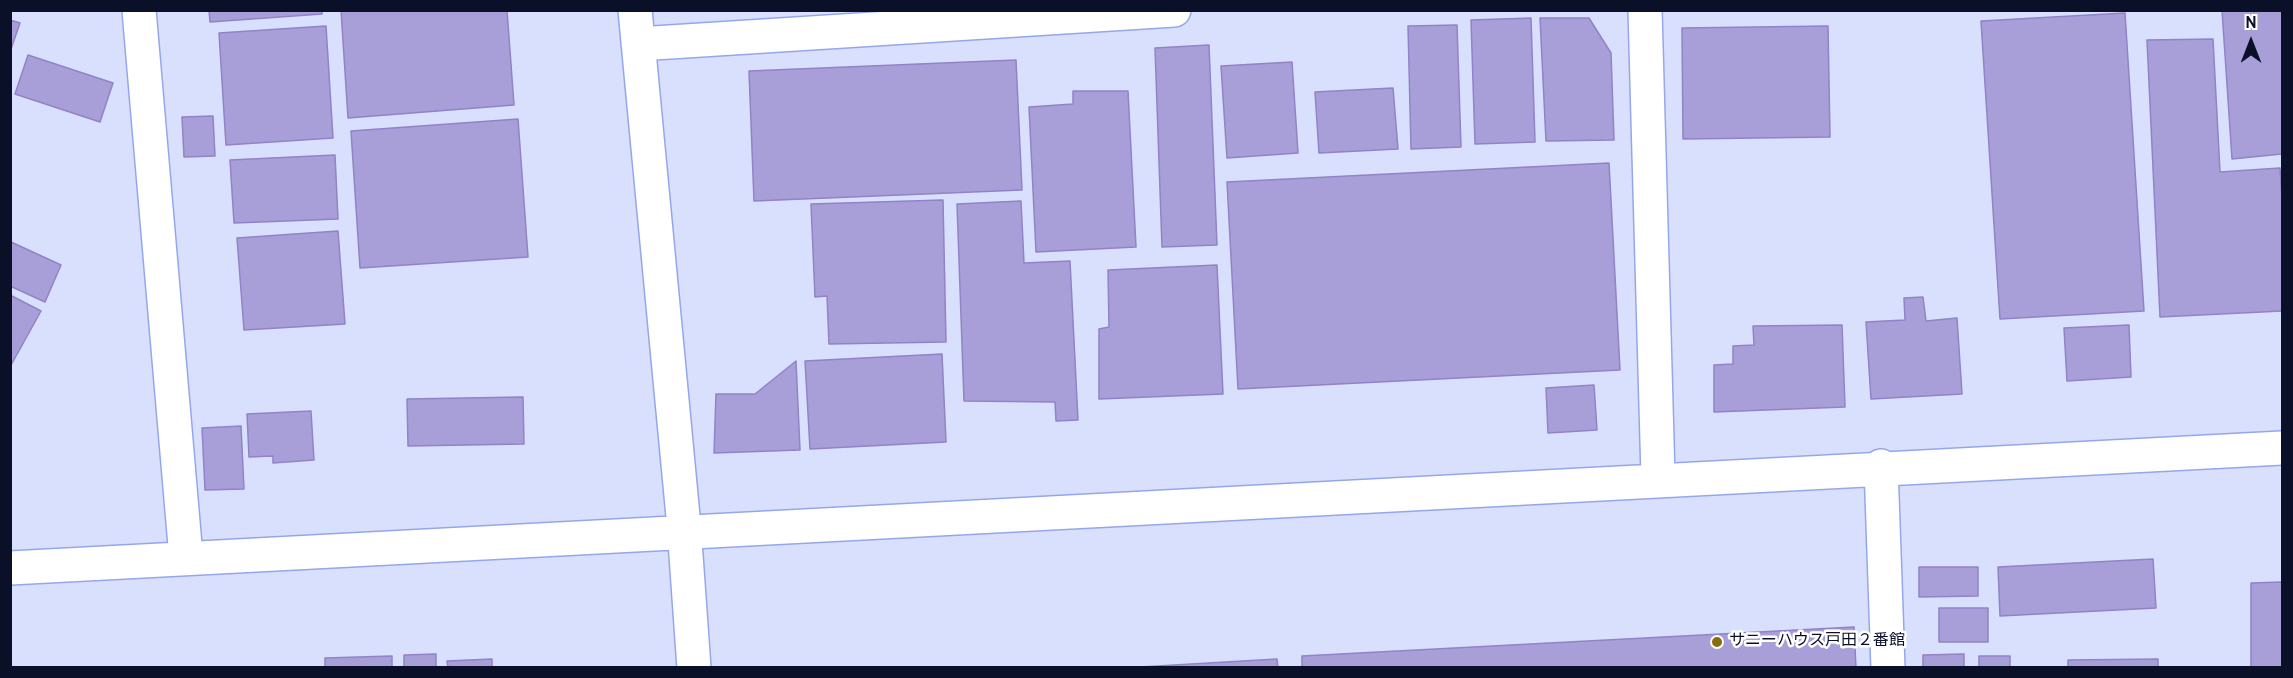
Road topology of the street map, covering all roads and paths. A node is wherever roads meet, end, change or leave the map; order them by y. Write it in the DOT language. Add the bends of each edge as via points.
graph roads {
  1 [pos="140,10"];
  2 [pos="635,10"];
  3 [pos="1174,10"];
  4 [pos="1645,10"];
  5 [pos="638,44"];
  6 [pos="2283,448"];
  7 [pos="1881,466"];
  8 [pos="1658,477"];
  9 [pos="684,527"];
  10 [pos="186,557"];
  11 [pos="10,568"];
  12 [pos="694,668"];
  13 [pos="1888,668"];
  1 -- 10 [label="street"];
  2 -- 5 [label="street"];
  3 -- 5 [label="street"];
  4 -- 8 [label="street"];
  5 -- 9 [label="street"];
  6 -- 7 [label="street"];
  7 -- 8 [label="street"];
  7 -- 13 [label="street"];
  8 -- 9 [label="street"];
  9 -- 10 [label="street"];
  9 -- 12 [label="street"];
  10 -- 11 [label="street"];
}
